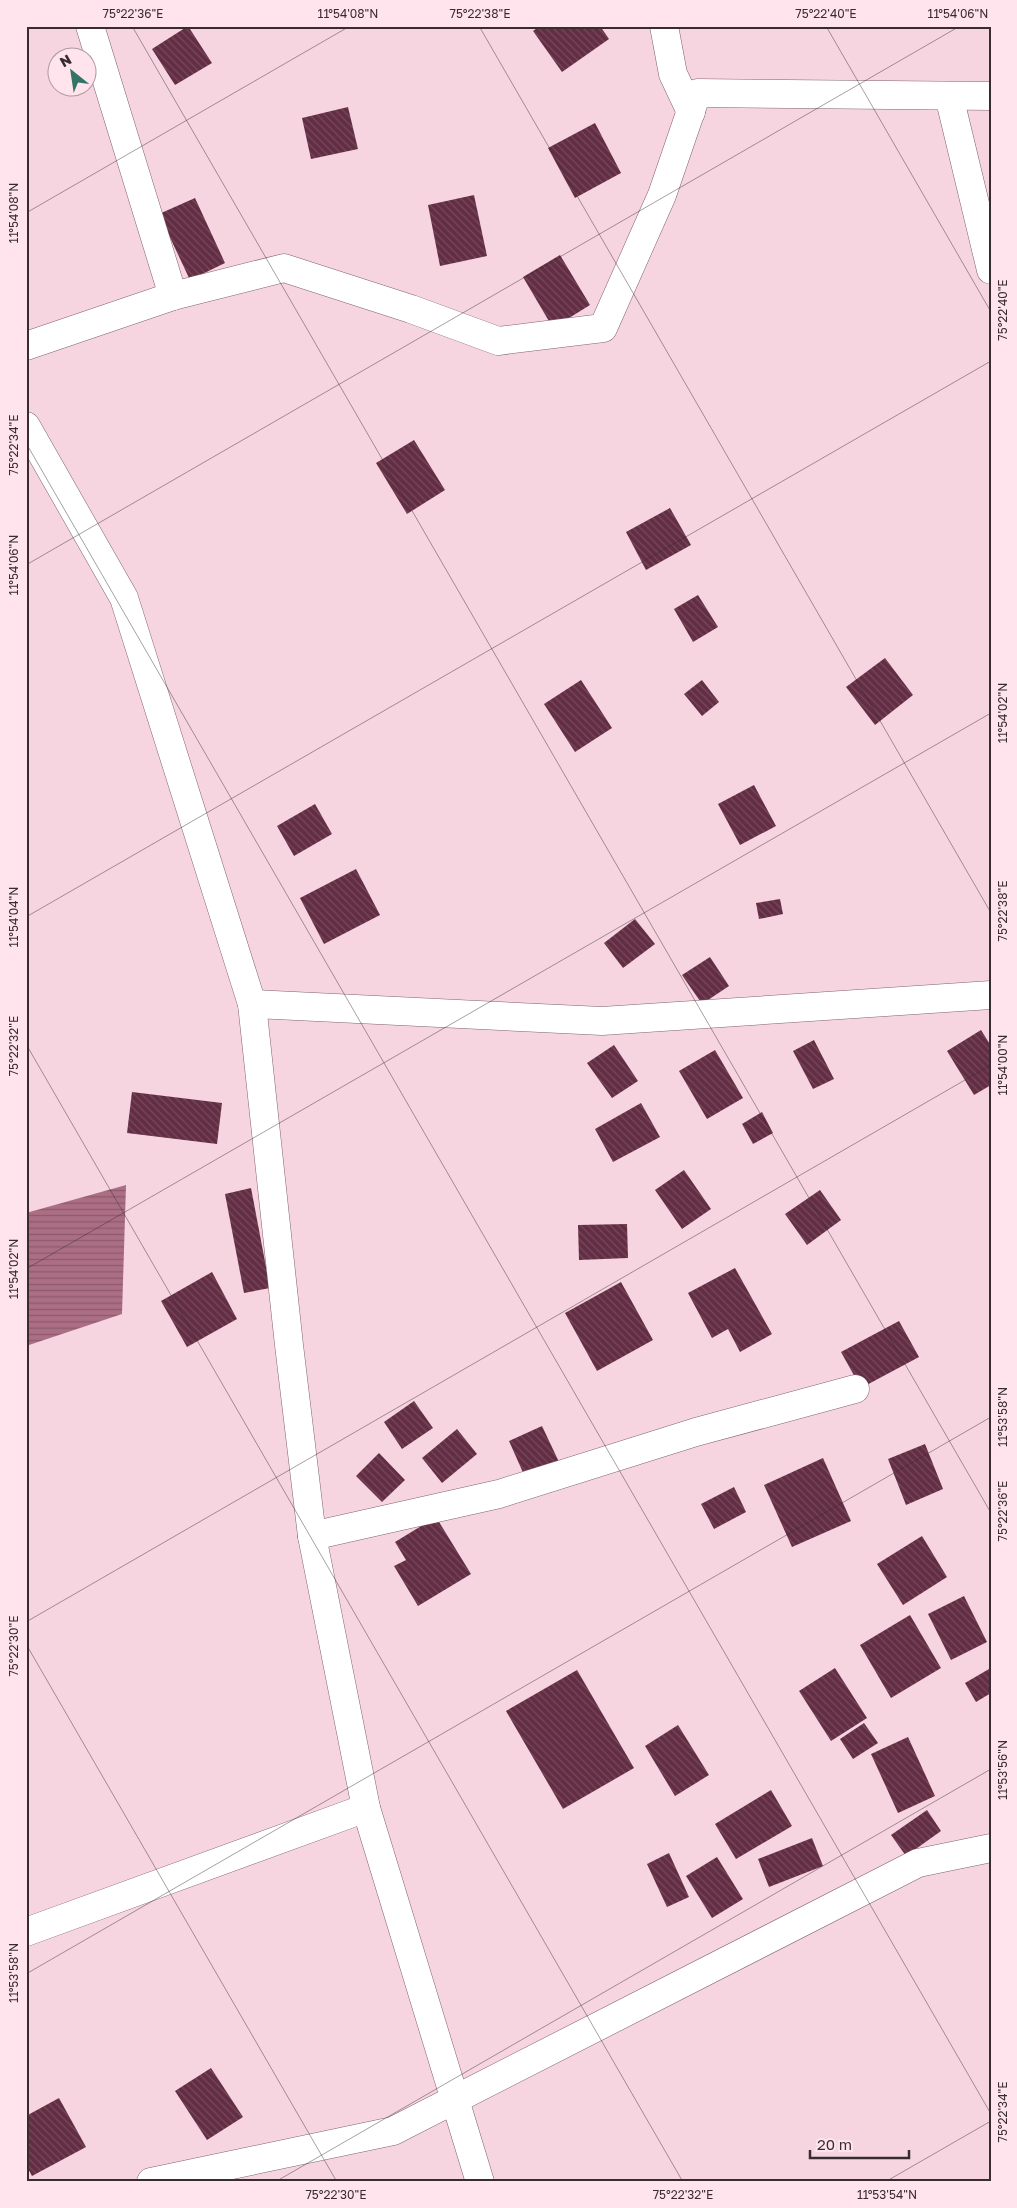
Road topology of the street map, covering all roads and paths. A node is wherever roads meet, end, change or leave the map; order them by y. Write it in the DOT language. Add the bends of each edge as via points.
graph roads {
  1 [pos="90,26"];
  2 [pos="664,26"];
  3 [pos="949,96"];
  4 [pos="991,96"];
  5 [pos="690,112"];
  6 [pos="991,270"];
  7 [pos="173,296"];
  8 [pos="26,346"];
  9 [pos="26,426"];
  10 [pos="991,995"];
  11 [pos="252,1004"];
  12 [pos="855,1389"];
  13 [pos="312,1536"];
  14 [pos="366,1808"];
  15 [pos="991,1848"];
  16 [pos="26,1932"];
  17 [pos="454,2099"];
  18 [pos="151,2182"];
  19 [pos="480,2182"];
  1 -- 7 [label="street"];
  2 -- 5 [label="street" via="673,74"];
  3 -- 4 [label="street"];
  3 -- 5 [label="street" via="697,93"];
  3 -- 6 [label="street"];
  5 -- 7 [label="street" via="662,195 603,328 498,341 284,268"];
  7 -- 8 [label="street"];
  9 -- 11 [label="street" via="124,598"];
  10 -- 11 [label="street" via="602,1021"];
  11 -- 13 [label="street"];
  12 -- 13 [label="street" via="696,1432 499,1494"];
  13 -- 14 [label="street"];
  14 -- 16 [label="street"];
  14 -- 17 [label="street"];
  15 -- 17 [label="street" via="918,1863"];
  17 -- 18 [label="street" via="392,2131"];
  17 -- 19 [label="street"];
}
